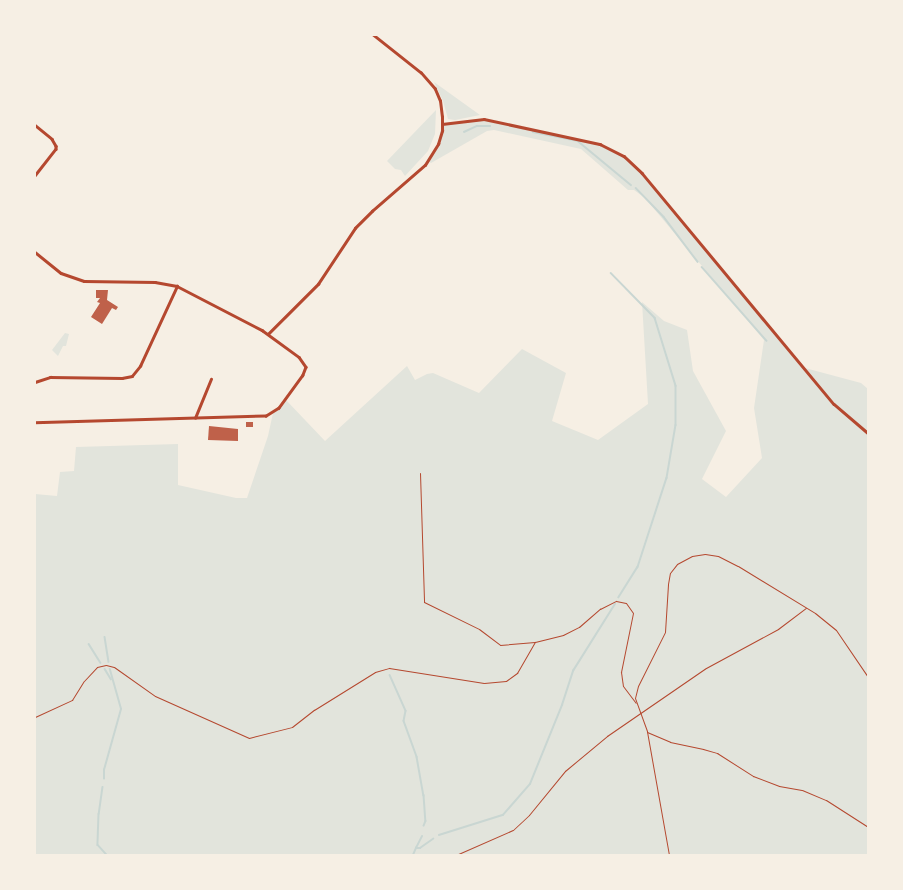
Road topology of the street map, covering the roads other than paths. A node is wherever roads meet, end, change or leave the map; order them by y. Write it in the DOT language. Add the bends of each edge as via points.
graph roads {
  1 [pos="373,35"];
  2 [pos="442,124"];
  3 [pos="35,125"];
  4 [pos="35,176"];
  5 [pos="35,252"];
  6 [pos="177,286"];
  7 [pos="268,334"];
  8 [pos="211,379"];
  9 [pos="35,382"];
  10 [pos="195,418"];
  11 [pos="35,423"];
  12 [pos="868,433"];
  1 -- 2 [label="street" via="427,78 440,101"];
  2 -- 7 [label="street" via="438,144 425,165 362,220 318,284"];
  2 -- 12 [label="street" via="484,119 600,144 624,156 639,170 832,401"];
  3 -- 4 [label="street" via="52,139 56,146"];
  5 -- 6 [label="street" via="61,273 81,281 155,282"];
  6 -- 7 [label="street"];
  6 -- 9 [label="street" via="140,366 132,376 50,377"];
  7 -- 10 [label="street" via="299,357 306,367 279,408 266,416"];
  8 -- 10 [label="street"];
  10 -- 11 [label="street"];
}
